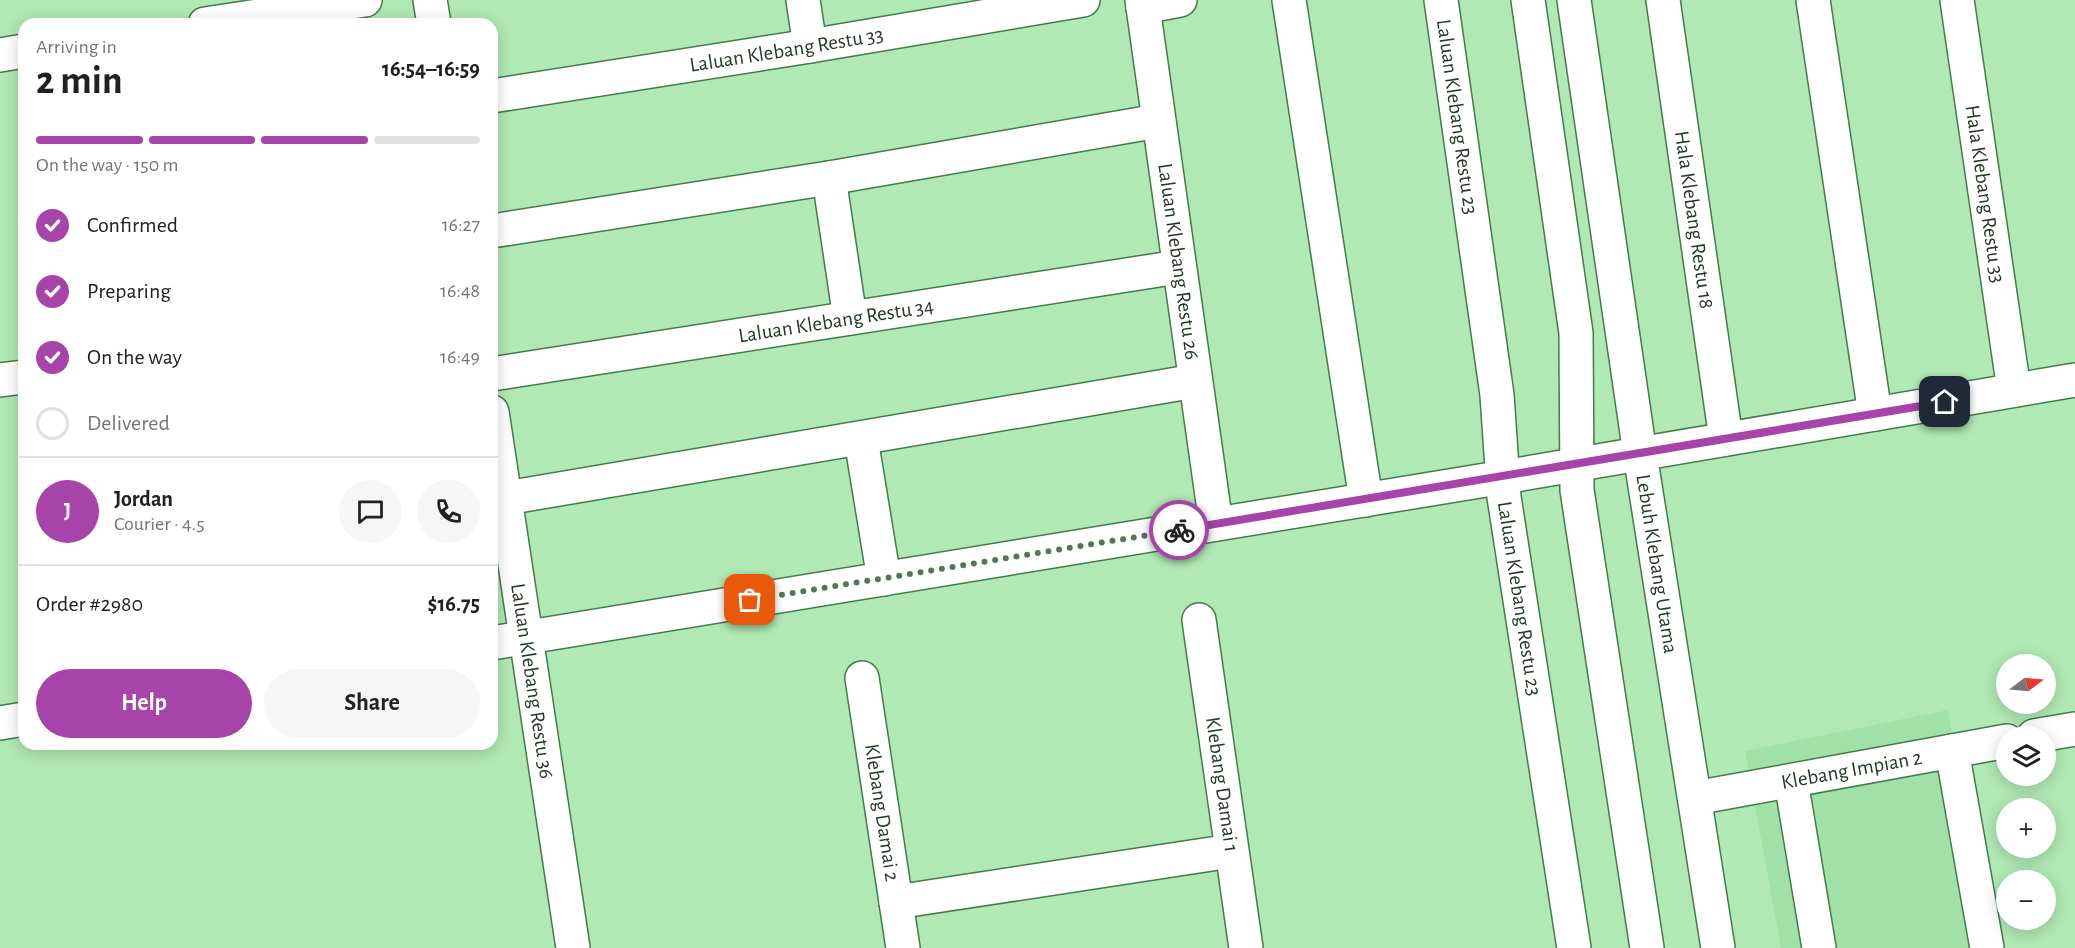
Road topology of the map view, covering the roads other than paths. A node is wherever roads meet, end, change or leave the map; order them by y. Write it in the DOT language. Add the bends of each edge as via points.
graph roads {
  1 [pos="365,0"];
  2 [pos="430,0"];
  3 [pos="803,0"];
  4 [pos="1083,0"];
  5 [pos="1180,0"];
  6 [pos="1289,0"];
  7 [pos="1441,0"];
  8 [pos="1528,0"];
  9 [pos="1574,0"];
  10 [pos="1663,0"];
  11 [pos="1814,0"];
  12 [pos="1957,0"];
  13 [pos="1142,3"];
  14 [pos="245,18"];
  15 [pos="433,18"];
  16 [pos="810,46"];
  17 [pos="18,52"];
  18 [pos="0,55"];
  19 [pos="498,95"];
  20 [pos="1158,121"];
  21 [pos="829,178"];
  22 [pos="498,230"];
  23 [pos="1178,267"];
  24 [pos="850,318"];
  25 [pos="498,373"];
  26 [pos="18,378"];
  27 [pos="0,380"];
  28 [pos="2075,380"];
  29 [pos="1195,381"];
  30 [pos="2014,390"];
  31 [pos="1875,414"];
  32 [pos="861,439"];
  33 [pos="1726,439"];
  34 [pos="498,449"];
  35 [pos="1640,454"];
  36 [pos="1576,465"];
  37 [pos="1504,477"];
  38 [pos="506,498"];
  39 [pos="1366,500"];
  40 [pos="1216,524"];
  41 [pos="884,579"];
  42 [pos="1199,620"];
  43 [pos="527,637"];
  44 [pos="498,642"];
  45 [pos="862,678"];
  46 [pos="18,720"];
  47 [pos="0,723"];
  48 [pos="2075,729"];
  49 [pos="2056,732"];
  50 [pos="1996,743"];
  51 [pos="1952,751"];
  52 [pos="1791,780"];
  53 [pos="1695,798"];
  54 [pos="1231,851"];
  55 [pos="896,902"];
  56 [pos="573,948"];
  57 [pos="903,948"];
  58 [pos="1246,948"];
  59 [pos="1574,948"];
  60 [pos="1647,948"];
  61 [pos="1718,948"];
  62 [pos="1819,948"];
  63 [pos="1987,948"];
  1 -- 14 [label="street"];
  2 -- 15 [label="street"];
  3 -- 16 [label="street"];
  4 -- 16 [label="street, Laluan Klebang Restu 33"];
  5 -- 13 [label="street"];
  6 -- 39 [label="street"];
  7 -- 37 [label="street, Laluan Klebang Restu 23" via="1497,395"];
  8 -- 36 [label="street" via="1576,333"];
  9 -- 35 [label="street, Lebuh Klebang Utama"];
  10 -- 33 [label="street, Hala Klebang Restu 18"];
  11 -- 31 [label="street"];
  12 -- 30 [label="street, Hala Klebang Restu 33"];
  13 -- 20 [label="street, Laluan Klebang Restu 26"];
  16 -- 19 [label="street, Laluan Klebang Restu 33"];
  17 -- 18 [label="street"];
  20 -- 21 [label="street"];
  20 -- 23 [label="street, Laluan Klebang Restu 26"];
  21 -- 22 [label="street"];
  21 -- 24 [label="street"];
  23 -- 24 [label="street, Laluan Klebang Restu 34"];
  23 -- 29 [label="street, Laluan Klebang Restu 26"];
  24 -- 25 [label="street, Laluan Klebang Restu 34"];
  26 -- 27 [label="street"];
  28 -- 30 [label="street"];
  29 -- 32 [label="street"];
  29 -- 40 [label="street, Laluan Klebang Restu 26"];
  30 -- 31 [label="street"];
  31 -- 33 [label="street"];
  32 -- 38 [label="street"];
  32 -- 41 [label="street"];
  33 -- 35 [label="street"];
  34 -- 38 [label="street, Laluan Klebang Restu 36"];
  35 -- 36 [label="street"];
  35 -- 53 [label="street, Lebuh Klebang Utama"];
  36 -- 37 [label="street"];
  36 -- 60 [label="street"];
  37 -- 39 [label="street"];
  37 -- 59 [label="street, Laluan Klebang Restu 23"];
  38 -- 43 [label="street, Laluan Klebang Restu 36"];
  39 -- 40 [label="street"];
  40 -- 41 [label="street"];
  41 -- 43 [label="street"];
  42 -- 54 [label="street, Klebang Damai 1"];
  43 -- 44 [label="street"];
  43 -- 56 [label="street, Laluan Klebang Restu 36"];
  45 -- 55 [label="street, Klebang Damai 2"];
  46 -- 47 [label="street"];
  48 -- 49 [label="street"];
  50 -- 51 [label="street, Klebang Impian 2"];
  51 -- 52 [label="street, Klebang Impian 2"];
  51 -- 63 [label="street"];
  52 -- 53 [label="street, Klebang Impian 2"];
  52 -- 62 [label="street"];
  53 -- 61 [label="street, Lebuh Klebang Utama"];
  54 -- 55 [label="street"];
  54 -- 58 [label="street, Klebang Damai 1"];
  55 -- 57 [label="street, Klebang Damai 2"];
}
